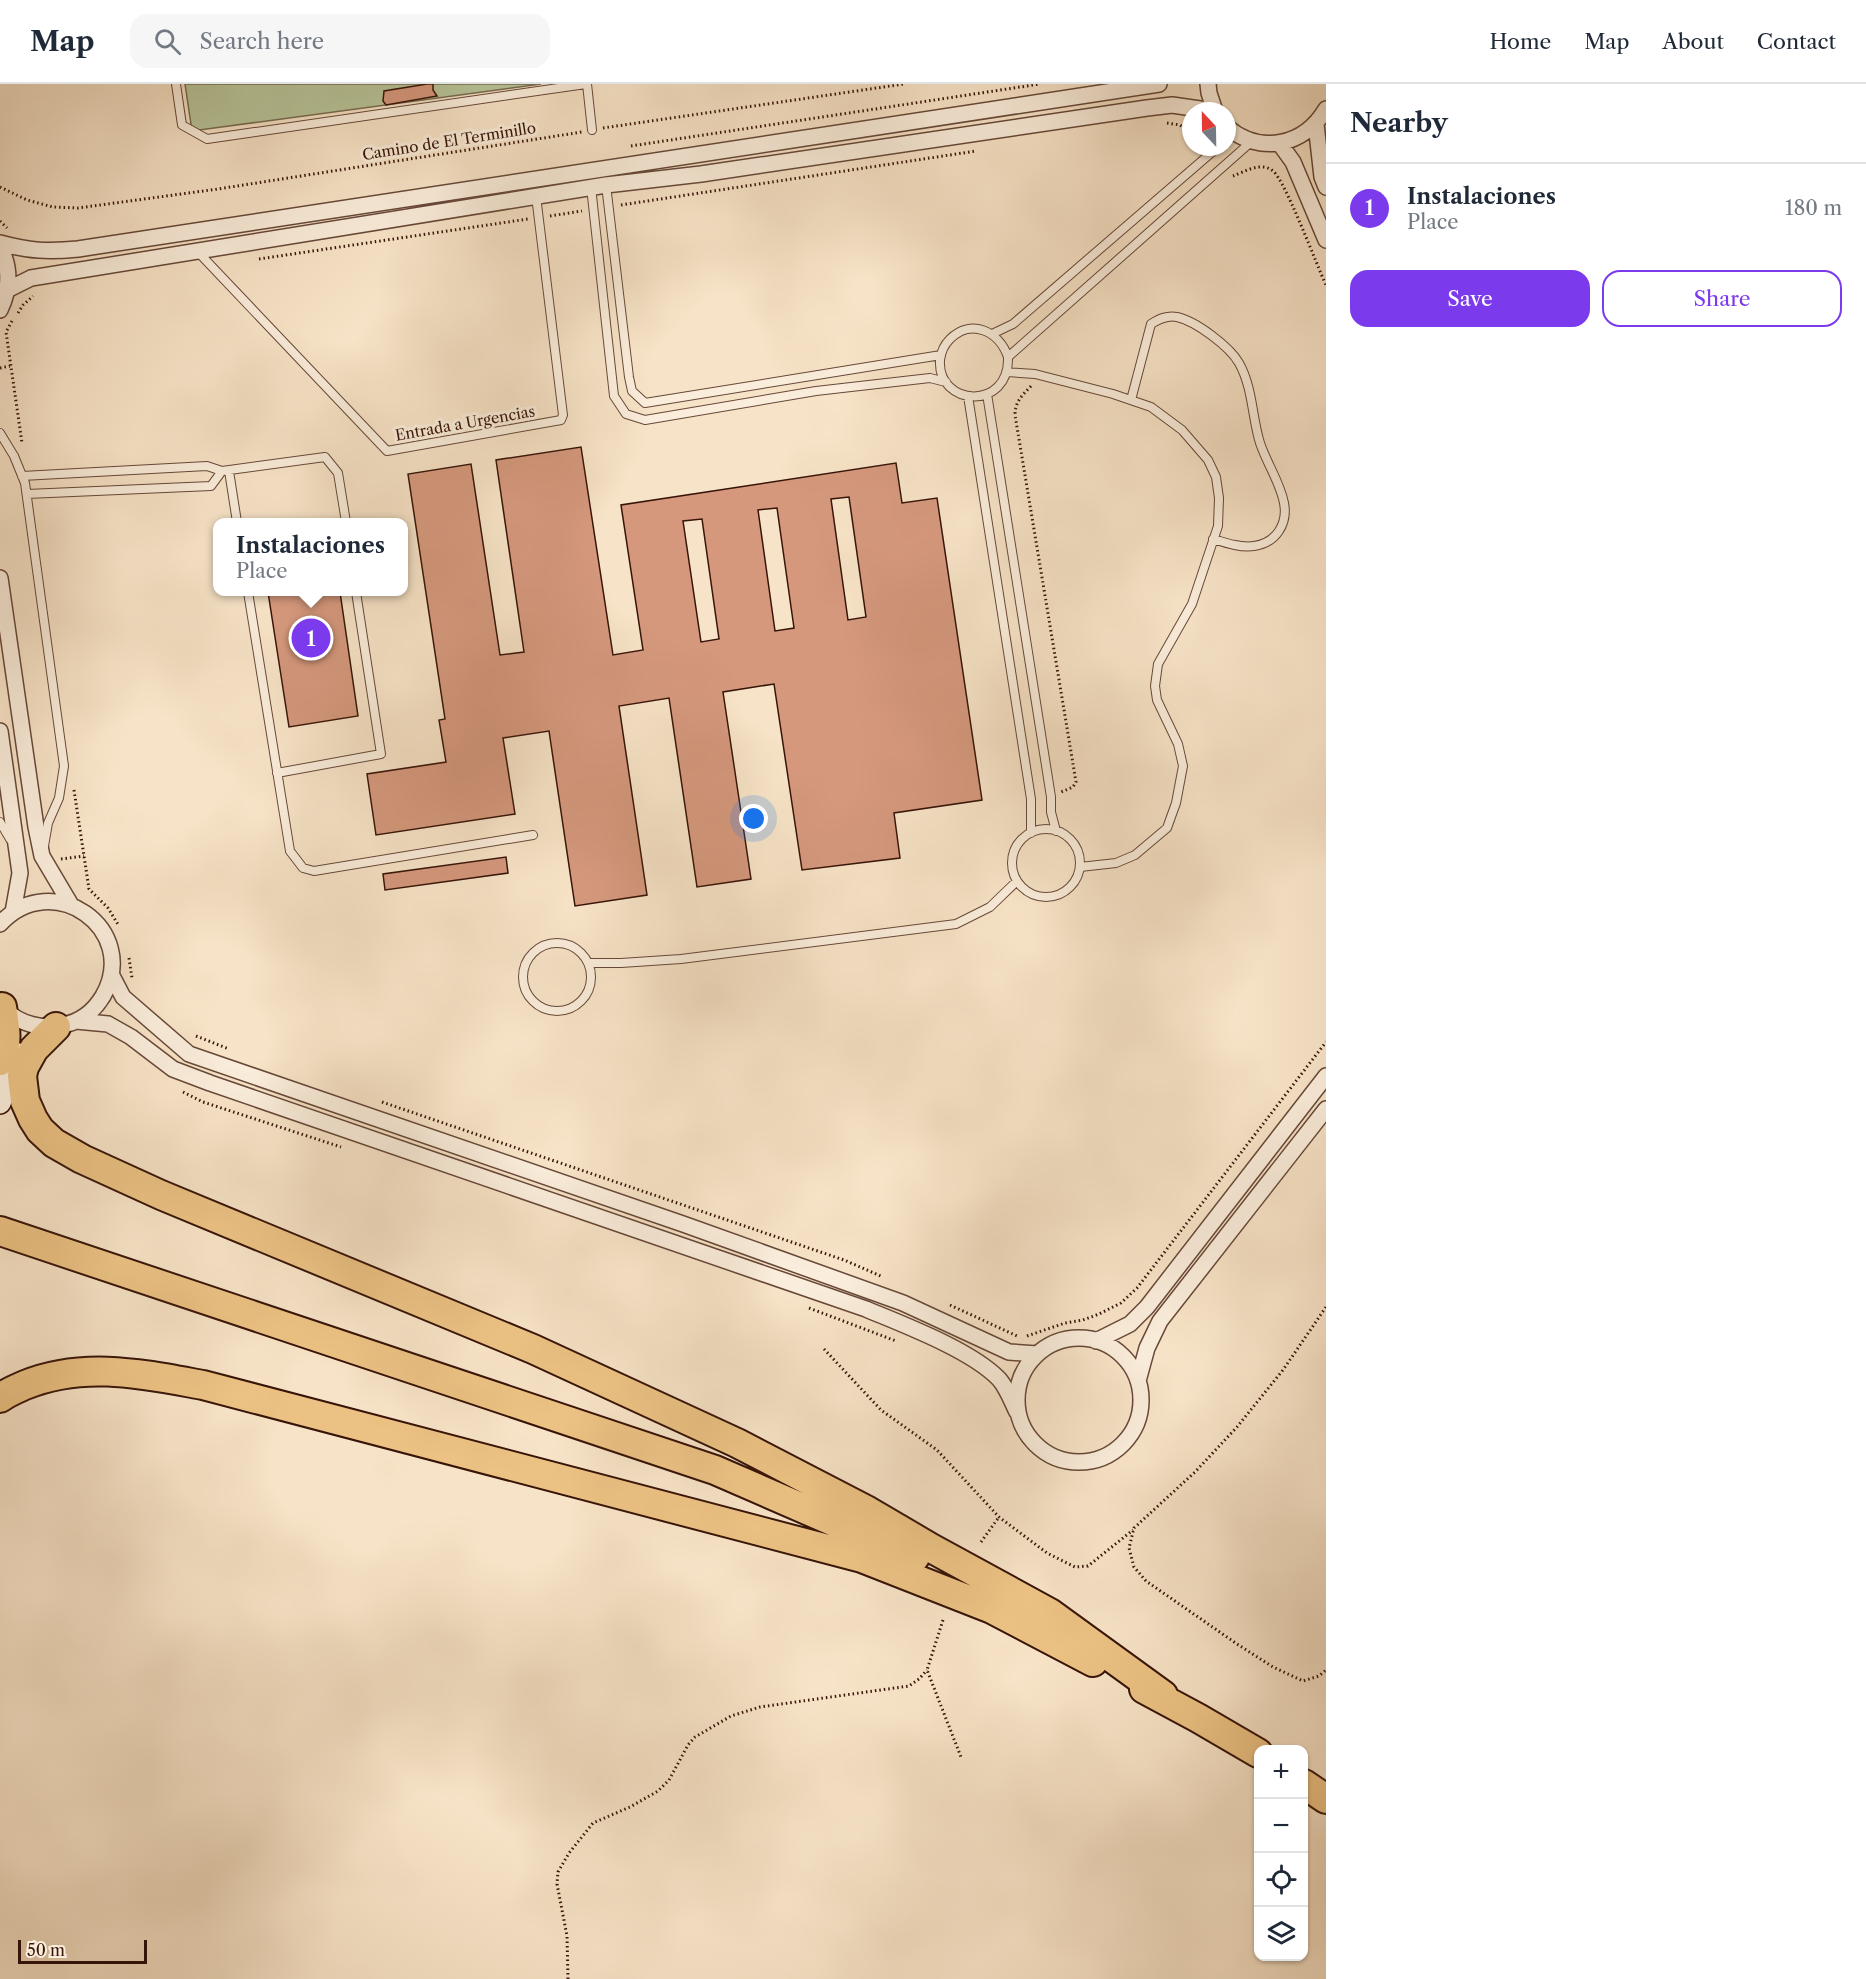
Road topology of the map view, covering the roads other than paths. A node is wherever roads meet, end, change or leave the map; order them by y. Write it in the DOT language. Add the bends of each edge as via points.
graph roads {
  1 [pos="176,84"];
  2 [pos="586,84"];
  3 [pos="1159,84"];
  4 [pos="1208,84"];
  5 [pos="1211,102"];
  6 [pos="1182,106"];
  7 [pos="1326,109"];
  8 [pos="1316,124"];
  9 [pos="592,130"];
  10 [pos="1236,135"];
  11 [pos="1251,142"];
  12 [pos="1280,144"];
  13 [pos="1208,156"];
  14 [pos="598,186"];
  15 [pos="1326,187"];
  16 [pos="536,196"];
  17 [pos="1326,240"];
  18 [pos="4,241"];
  19 [pos="197,251"];
  20 [pos="7,290"];
  21 [pos="0,310"];
  22 [pos="992,334"];
  23 [pos="941,355"];
  24 [pos="1008,357"];
  25 [pos="1006,372"];
  26 [pos="946,382"];
  27 [pos="987,394"];
  28 [pos="968,396"];
  29 [pos="1131,400"];
  30 [pos="0,433"];
  31 [pos="225,471"];
  32 [pos="22,476"];
  33 [pos="27,494"];
  34 [pos="236,518"];
  35 [pos="345,518"];
  36 [pos="1214,539"];
  37 [pos="0,578"];
  38 [pos="249,596"];
  39 [pos="357,596"];
  40 [pos="0,731"];
  41 [pos="277,773"];
  42 [pos="0,822"];
  43 [pos="1056,831"];
  44 [pos="1031,833"];
  45 [pos="533,835"];
  46 [pos="18,855"];
  47 [pos="42,856"];
  48 [pos="1080,867"];
  49 [pos="1017,881"];
  50 [pos="71,905"];
  51 [pos="13,912"];
  52 [pos="0,924"];
  53 [pos="588,963"];
  54 [pos="111,974"];
  55 [pos="5,1009"];
  56 [pos="56,1024"];
  57 [pos="7,1062"];
  58 [pos="1326,1076"];
  59 [pos="0,1103"];
  60 [pos="1326,1109"];
  61 [pos="0,1231"];
  62 [pos="1096,1341"];
  63 [pos="1037,1354"];
  64 [pos="1138,1381"];
  65 [pos="0,1398"];
  66 [pos="1017,1412"];
  67 [pos="1107,1662"];
  68 [pos="1163,1695"];
  69 [pos="1198,1718"];
  70 [pos="1254,1752"];
  71 [pos="1308,1787"];
  72 [pos="1326,1799"];
  1 -- 2 [label="lane" via="182,125 207,139"];
  2 -- 9 [label="lane"];
  3 -- 18 [label="street" via="78,249 25,250"];
  4 -- 5 [label="street"];
  6 -- 14 [label="street" via="1153,107"];
  7 -- 8 [label="street"];
  8 -- 12 [label="street" via="1296,139"];
  8 -- 15 [label="street"];
  10 -- 11 [label="street"];
  11 -- 12 [label="street"];
  11 -- 24 [label="lane"];
  12 -- 17 [label="street" via="1293,162"];
  13 -- 22 [label="lane" via="1013,324"];
  14 -- 16 [label="street"];
  14 -- 23 [label="lane" via="608,207 629,377 633,391 645,403"];
  14 -- 26 [label="lane" via="593,209 614,396 626,414 645,420 816,391 930,378"];
  16 -- 19 [label="street"];
  16 -- 19 [label="lane, Entrada a Urgencias" via="561,420 387,451"];
  18 -- 20 [label="street"];
  19 -- 20 [label="street" via="30,278"];
  20 -- 21 [label="street"];
  22 -- 23 [label="lane" via="975,329 957,333"];
  22 -- 24 [label="lane" via="1000,340"];
  23 -- 26 [label="lane"];
  24 -- 25 [label="lane"];
  25 -- 27 [label="lane" via="1002,383"];
  25 -- 29 [label="lane" via="1035,374"];
  26 -- 28 [label="lane"];
  27 -- 28 [label="lane"];
  27 -- 43 [label="lane"];
  28 -- 44 [label="lane" via="1031,799"];
  29 -- 36 [label="lane" via="1151,407 1182,430 1208,460 1219,498"];
  29 -- 36 [label="lane" via="1151,324 1162,317 1177,317 1198,327 1239,362 1256,417 1256,432 1280,490 1285,513 1282,527 1270,541 1238,546"];
  30 -- 32 [label="lane"];
  31 -- 32 [label="lane" via="207,466"];
  31 -- 33 [label="lane" via="211,486"];
  31 -- 34 [label="lane"];
  31 -- 35 [label="lane" via="325,457 338,473"];
  32 -- 33 [label="lane"];
  33 -- 47 [label="lane" via="64,766"];
  36 -- 48 [label="lane" via="1192,604 1158,664 1157,700 1178,744 1183,766 1167,828 1135,855 1116,863"];
  37 -- 47 [label="street"];
  38 -- 41 [label="lane"];
  39 -- 41 [label="lane" via="381,754"];
  40 -- 46 [label="street"];
  41 -- 45 [label="lane" via="290,851 303,868 314,871"];
  42 -- 46 [label="lane"];
  43 -- 44 [label="lane"];
  43 -- 48 [label="lane" via="1072,841"];
  44 -- 49 [label="lane" via="1019,843 1013,858"];
  46 -- 51 [label="street" via="20,873"];
  47 -- 50 [label="street"];
  48 -- 49 [label="lane" via="1073,884 1058,896 1039,897"];
  49 -- 53 [label="lane" via="990,907 956,924 681,959"];
  50 -- 51 [label="street" via="46,901"];
  50 -- 54 [label="street" via="95,921 106,937"];
  51 -- 52 [label="street"];
  53 -- 53 [label="lane" via="567,944 538,948 523,972 526,991 547,1010 566,1010 583,999 591,981"];
  54 -- 56 [label="street" via="97,1004"];
  54 -- 63 [label="street" via="123,997 189,1054 903,1303 1009,1352"];
  55 -- 56 [label="street"];
  55 -- 57 [label="highway"];
  56 -- 57 [label="street" via="28,1037"];
  56 -- 66 [label="street" via="108,1024 173,1069 210,1083 866,1309 922,1333 986,1369 1000,1380"];
  56 -- 67 [label="highway" via="34,1049 22,1077 25,1101 33,1119 54,1143 160,1195 533,1349 737,1443 1050,1613"];
  57 -- 59 [label="street"];
  58 -- 62 [label="street" via="1147,1307 1130,1324"];
  60 -- 64 [label="street" via="1160,1321"];
  61 -- 68 [label="highway" via="715,1470 898,1549 1064,1630"];
  62 -- 63 [label="street" via="1064,1340"];
  62 -- 64 [label="street" via="1122,1355"];
  63 -- 66 [label="street" via="1019,1381"];
  64 -- 66 [label="street" via="1141,1408 1132,1432 1114,1452 1090,1462 1072,1462 1047,1454 1027,1436"];
  65 -- 67 [label="highway" via="43,1378 93,1370 202,1385 862,1558 992,1609"];
  67 -- 68 [label="highway"];
  67 -- 69 [label="highway"];
  68 -- 69 [label="highway"];
  69 -- 70 [label="highway"];
  71 -- 72 [label="highway"];
}
